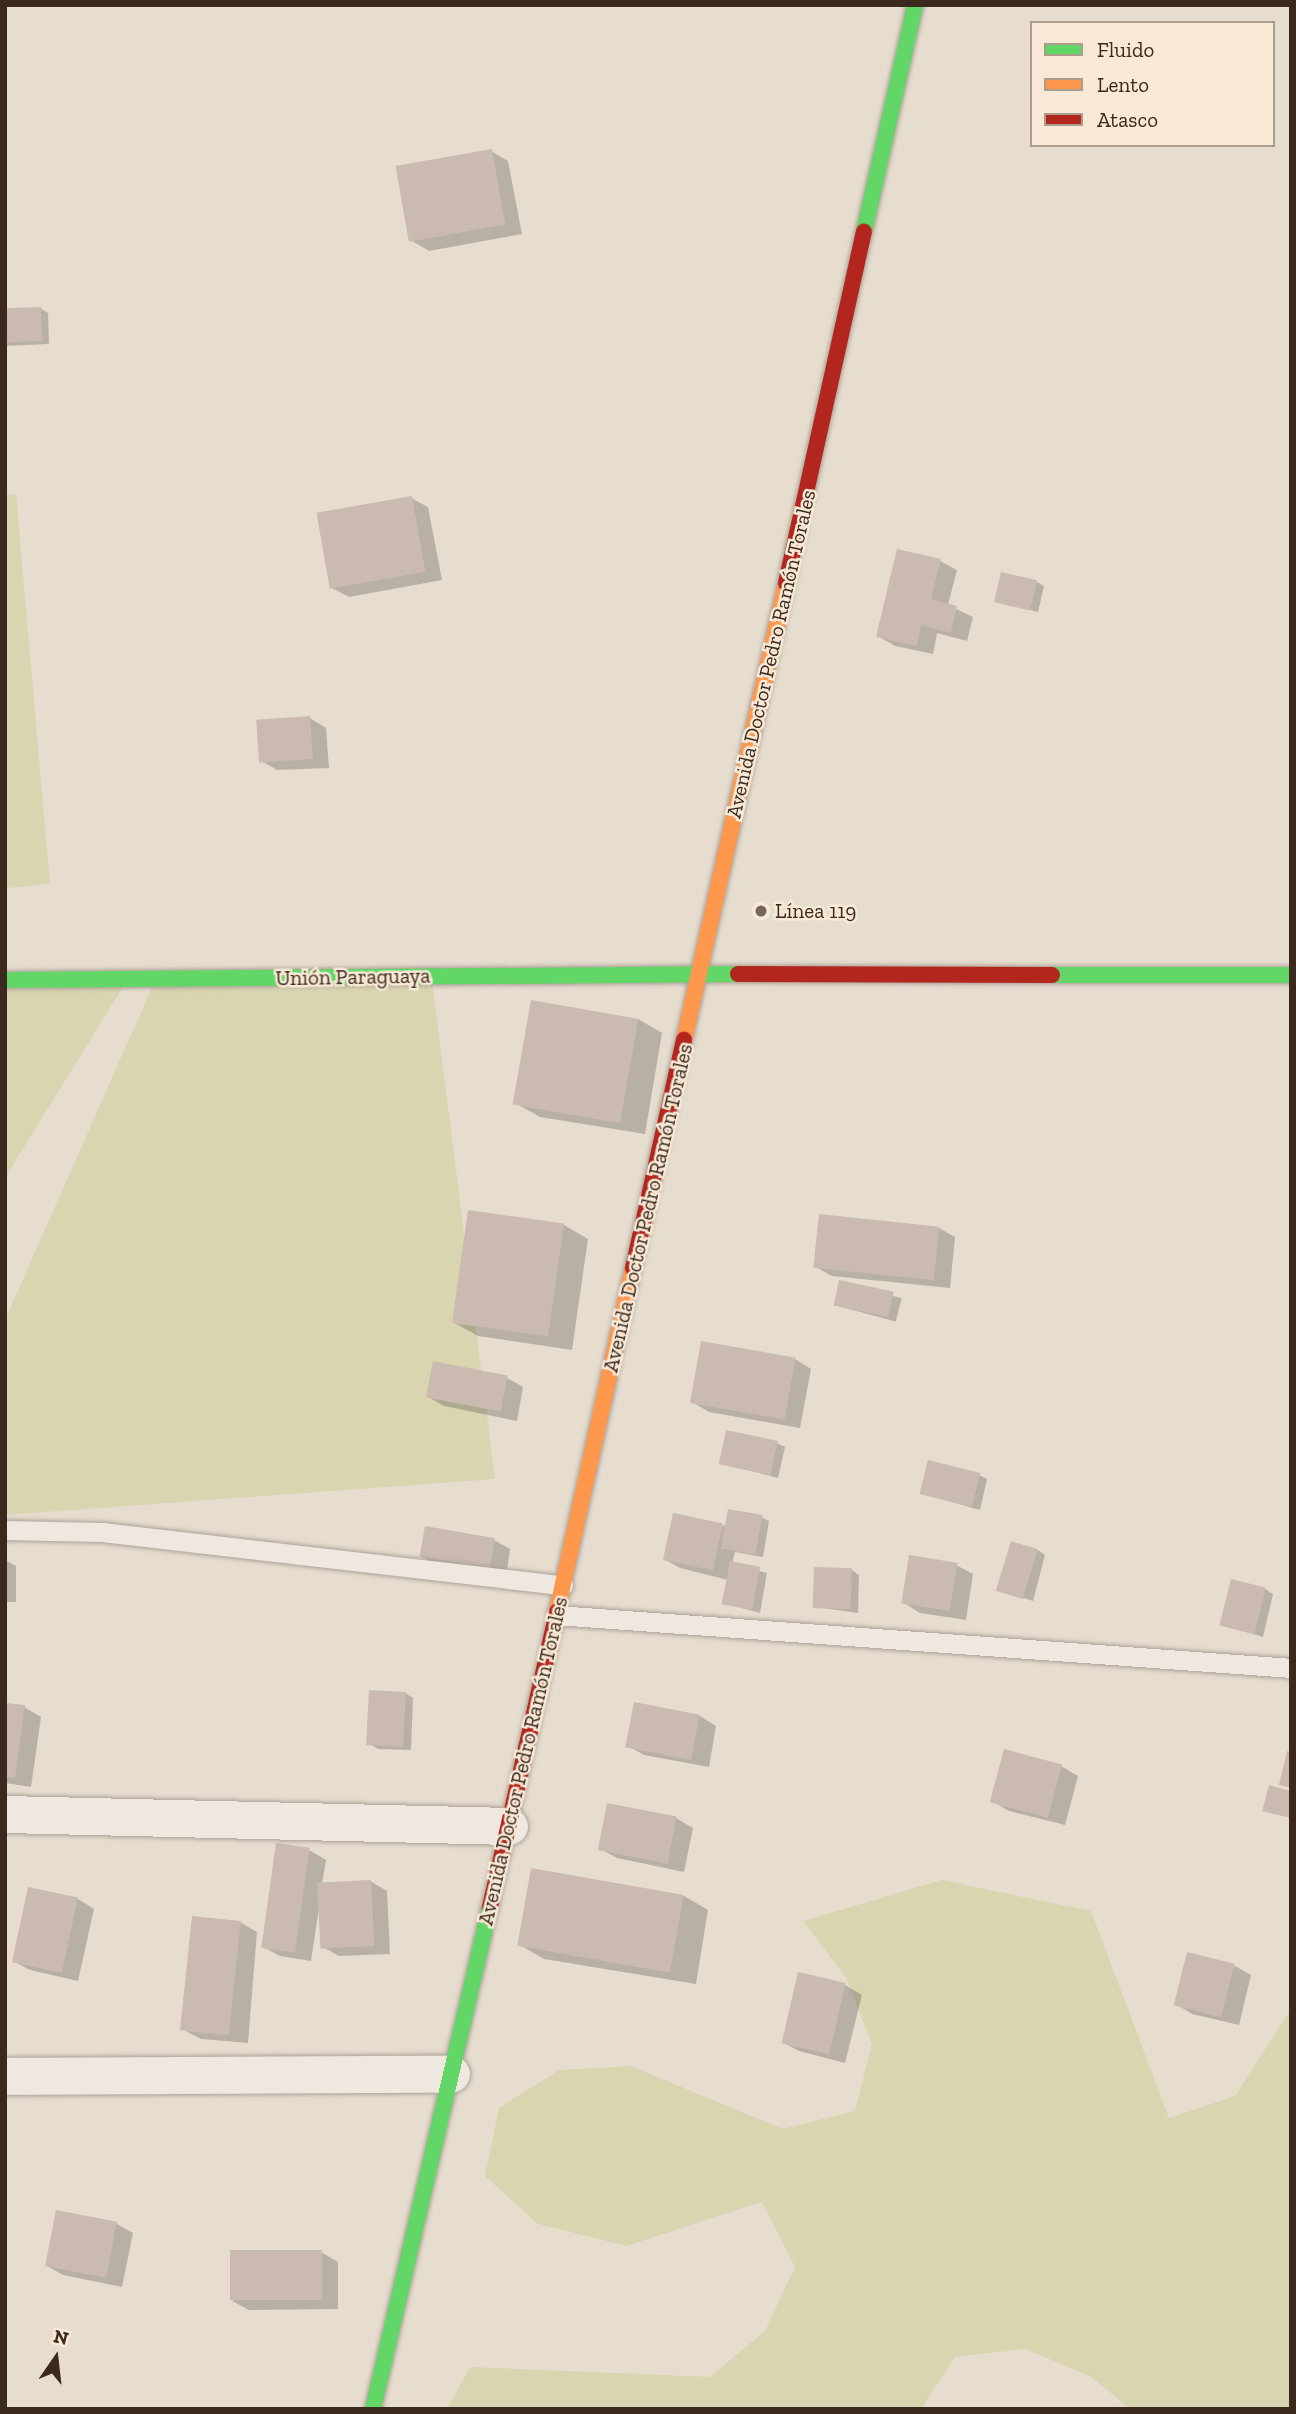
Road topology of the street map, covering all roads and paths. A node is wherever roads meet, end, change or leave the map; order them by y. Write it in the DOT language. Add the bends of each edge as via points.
graph roads {
  1 [pos="915,5"];
  2 [pos="701,974"];
  3 [pos="1291,975"];
  4 [pos="5,980"];
  5 [pos="5,1530"];
  6 [pos="563,1585"];
  7 [pos="556,1615"];
  8 [pos="1291,1668"];
  9 [pos="5,1814"];
  10 [pos="509,1826"];
  11 [pos="451,2074"];
  12 [pos="5,2076"];
  13 [pos="373,2409"];
  1 -- 2 [label="street, Avenida Doctor Pedro Ramón Torales"];
  2 -- 3 [label="street, Unión Paraguaya"];
  2 -- 4 [label="street, Unión Paraguaya"];
  2 -- 6 [label="street, Avenida Doctor Pedro Ramón Torales"];
  5 -- 6 [label="lane" via="102,1532"];
  6 -- 7 [label="street, Avenida Doctor Pedro Ramón Torales"];
  7 -- 8 [label="lane"];
  7 -- 10 [label="street, Avenida Doctor Pedro Ramón Torales"];
  9 -- 10 [label="street"];
  10 -- 11 [label="street, Avenida Doctor Pedro Ramón Torales"];
  11 -- 12 [label="street"];
  11 -- 13 [label="street, Avenida Doctor Pedro Ramón Torales"];
}
